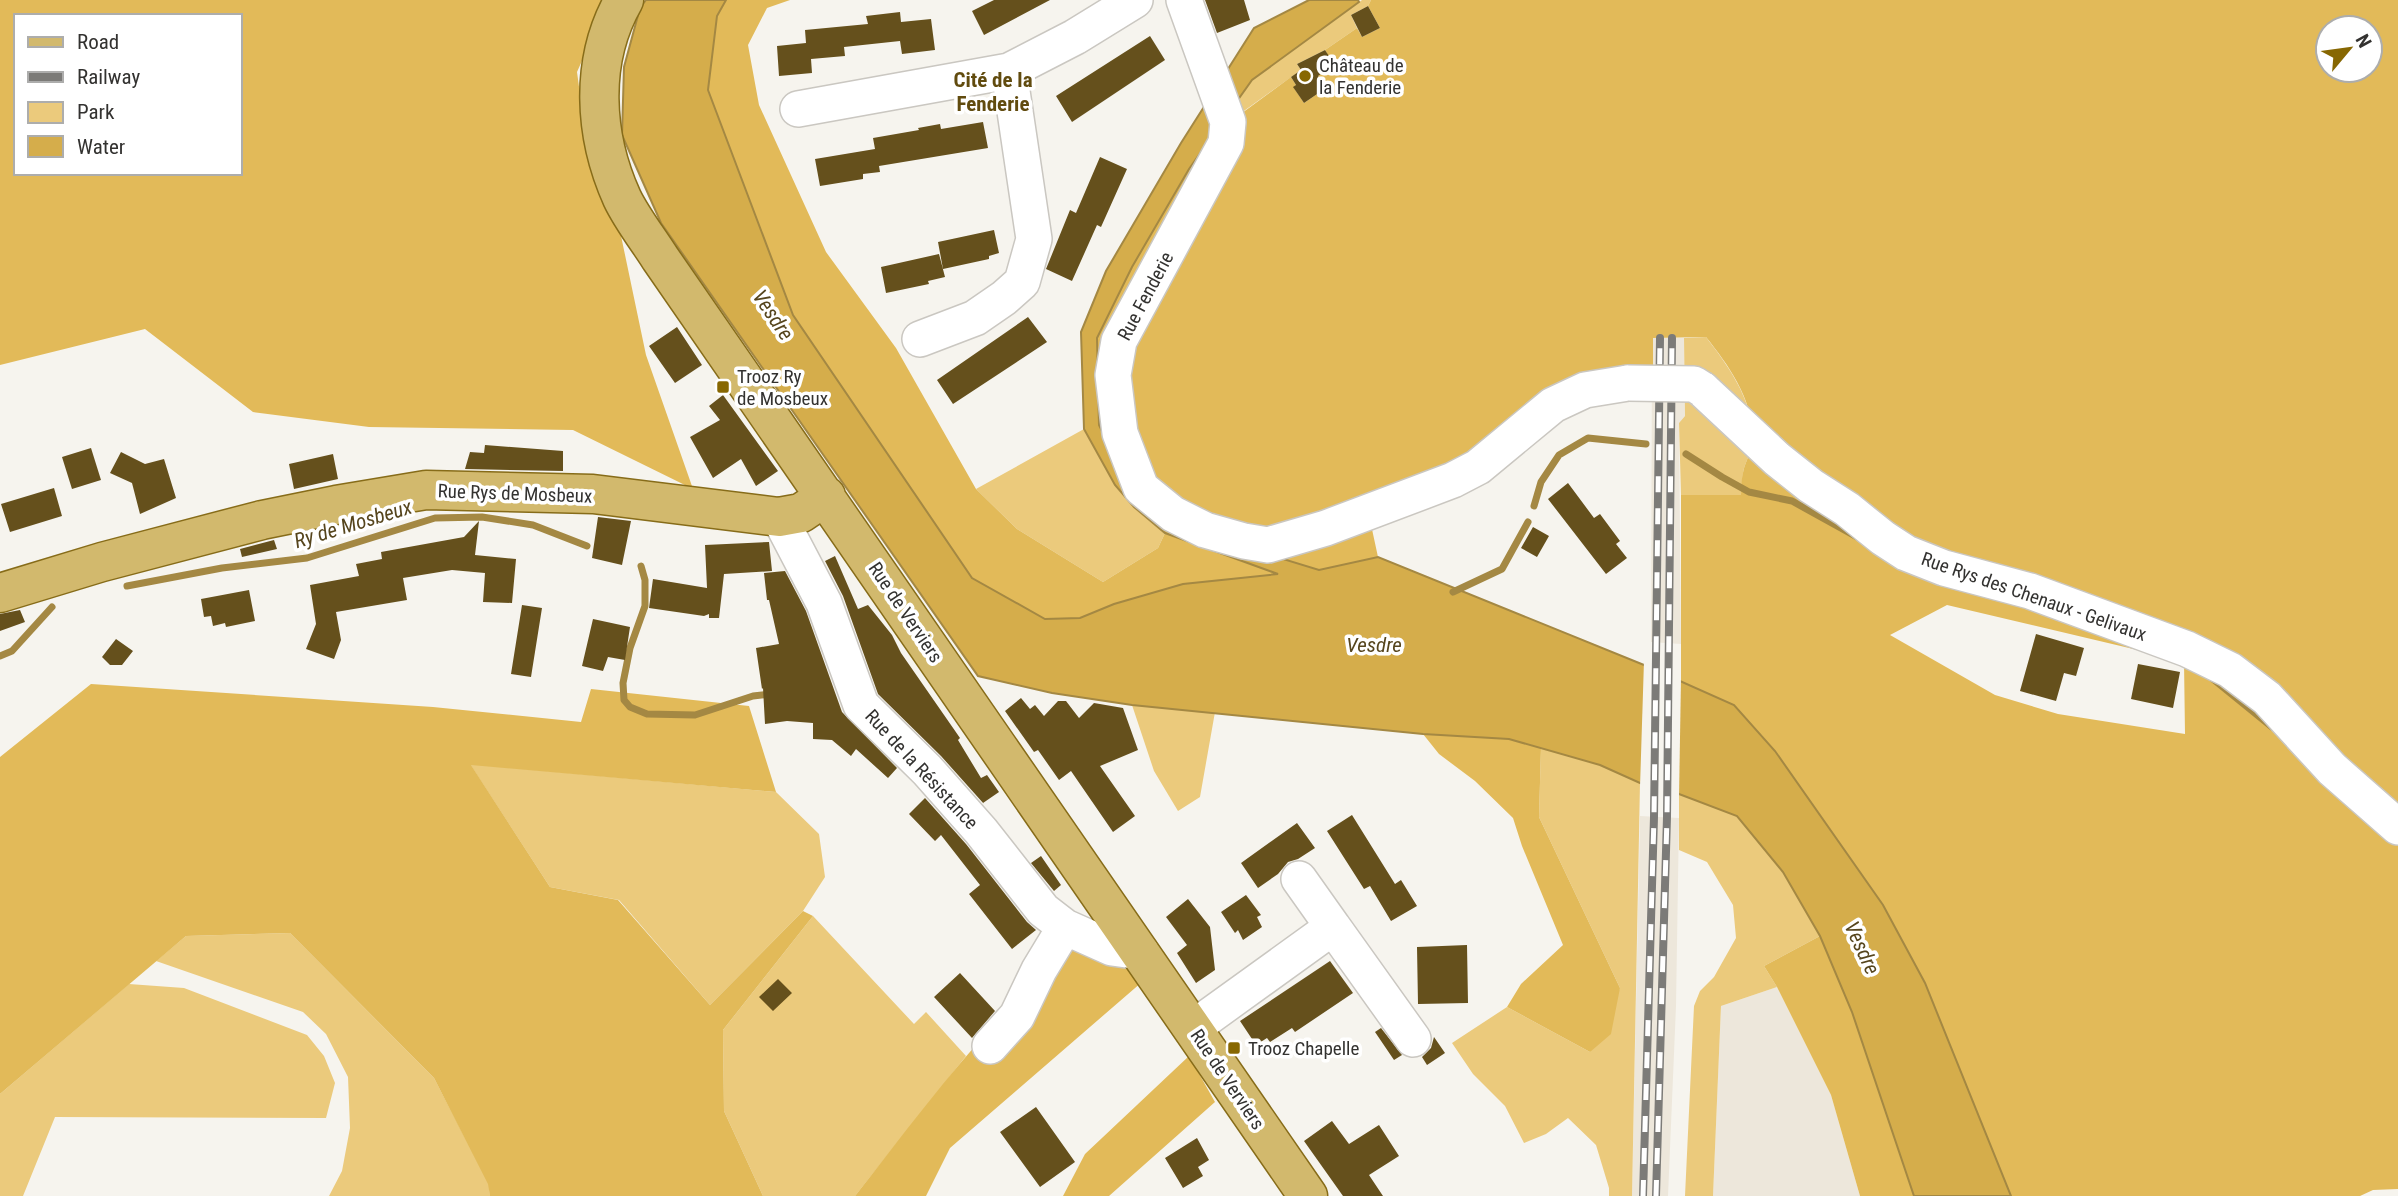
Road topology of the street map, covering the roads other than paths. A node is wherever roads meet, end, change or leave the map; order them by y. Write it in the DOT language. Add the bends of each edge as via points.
graph roads {
  1 [pos="624,0"];
  2 [pos="1135,0"];
  3 [pos="1184,0"];
  4 [pos="1009,71"];
  5 [pos="798,109"];
  6 [pos="920,339"];
  7 [pos="1702,389"];
  8 [pos="826,496"];
  9 [pos="779,517"];
  10 [pos="0,593"];
  11 [pos="2398,827"];
  12 [pos="1299,879"];
  13 [pos="1065,927"];
  14 [pos="1333,927"];
  15 [pos="1141,952"];
  16 [pos="1193,1028"];
  17 [pos="1413,1039"];
  18 [pos="990,1046"];
  19 [pos="1308,1196"];
  1 -- 8 [label="main road, Rue de Verviers" via="604,49 598,96 600,128 624,201"];
  2 -- 4 [label="street"];
  3 -- 7 [label="street, Rue Fenderie, bridge" via="1228,122 1226,143 1119,341 1112,375 1120,433 1141,488 1173,514 1205,530 1268,545 1454,480 1478,467 1553,405 1585,390 1628,383 1694,384"];
  4 -- 5 [label="street"];
  4 -- 6 [label="street" via="1034,240 1022,282 975,318"];
  7 -- 11 [label="street, Rue Rys des Chenaux - Gelivaux" via="1794,472 1906,553 2043,596 2187,649 2230,670 2267,698 2332,769"];
  8 -- 9 [label="main road, Rue Rys de Mosbeux" via="801,513"];
  8 -- 15 [label="main road, Rue de Verviers"];
  9 -- 10 [label="main road, Rue Rys de Mosbeux" via="593,494 426,490 261,520"];
  9 -- 13 [label="street, Rue de la Résistance" via="824,603 858,698 972,821 1043,910"];
  12 -- 14 [label="street"];
  13 -- 15 [label="street, Rue de la Résistance" via="1112,948"];
  13 -- 18 [label="street" via="1017,1016"];
  14 -- 16 [label="street"];
  14 -- 17 [label="street"];
  15 -- 16 [label="main road, Rue de Verviers"];
  16 -- 19 [label="main road, Rue de Verviers"];
}
